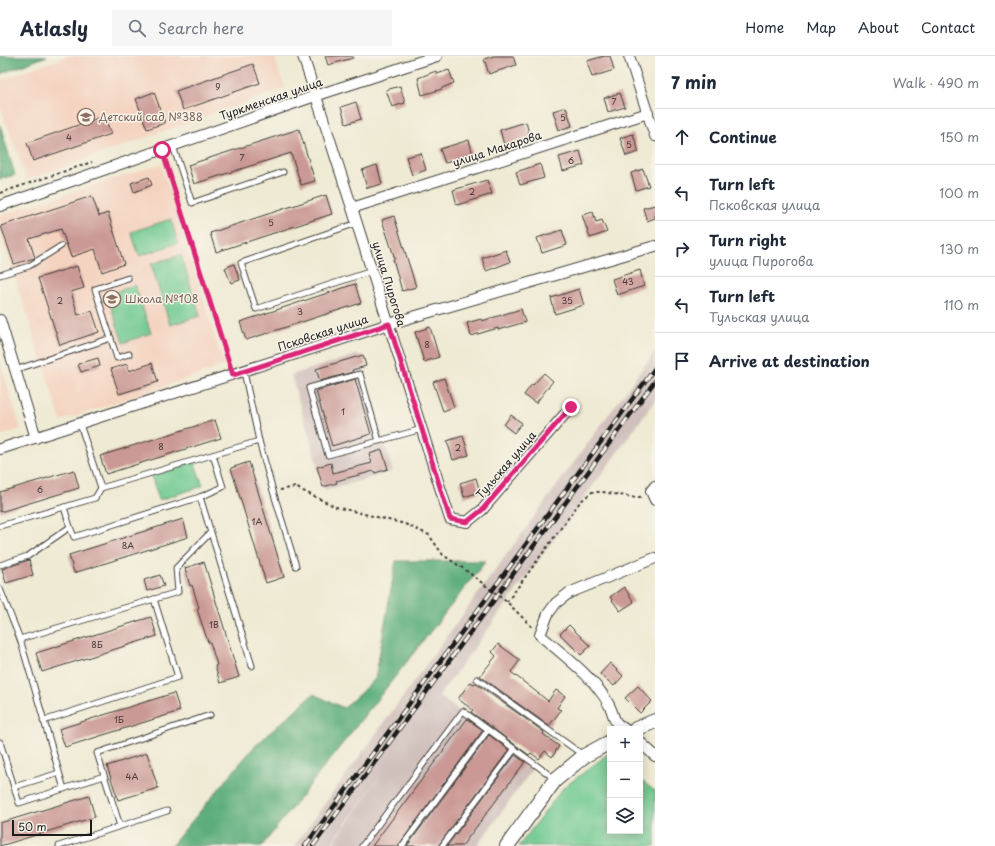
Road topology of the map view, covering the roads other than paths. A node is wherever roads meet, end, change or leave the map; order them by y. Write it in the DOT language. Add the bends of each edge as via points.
graph roads {
  1 [pos="303,56"];
  2 [pos="437,56"];
  3 [pos="629,56"];
  4 [pos="315,96"];
  5 [pos="648,113"];
  6 [pos="655,136"];
  7 [pos="174,146"];
  8 [pos="283,172"];
  9 [pos="0,206"];
  10 [pos="352,208"];
  11 [pos="357,223"];
  12 [pos="61,246"];
  13 [pos="655,246"];
  14 [pos="372,270"];
  15 [pos="0,275"];
  16 [pos="128,278"];
  17 [pos="0,320"];
  18 [pos="389,324"];
  19 [pos="110,338"];
  20 [pos="129,354"];
  21 [pos="15,370"];
  22 [pos="244,372"];
  23 [pos="571,407"];
  24 [pos="80,424"];
  25 [pos="422,429"];
  26 [pos="36,438"];
  27 [pos="260,441"];
  28 [pos="378,441"];
  29 [pos="0,449"];
  30 [pos="213,455"];
  31 [pos="101,488"];
  32 [pos="200,497"];
  33 [pos="64,507"];
  34 [pos="450,519"];
  35 [pos="0,526"];
  36 [pos="70,527"];
  37 [pos="210,533"];
  38 [pos="655,558"];
  39 [pos="0,566"];
  40 [pos="296,566"];
  41 [pos="0,589"];
  42 [pos="154,599"];
  43 [pos="20,639"];
  44 [pos="252,666"];
  45 [pos="477,679"];
  46 [pos="210,715"];
  47 [pos="43,721"];
  48 [pos="655,721"];
  49 [pos="619,726"];
  50 [pos="643,726"];
  51 [pos="488,730"];
  52 [pos="0,742"];
  53 [pos="607,744"];
  54 [pos="643,745"];
  55 [pos="514,750"];
  56 [pos="584,756"];
  57 [pos="655,756"];
  58 [pos="59,773"];
  59 [pos="104,776"];
  60 [pos="555,780"];
  61 [pos="14,786"];
  62 [pos="64,789"];
  63 [pos="167,811"];
  64 [pos="120,826"];
  65 [pos="59,846"];
  66 [pos="362,846"];
  67 [pos="402,846"];
  68 [pos="442,846"];
  69 [pos="507,846"];
  1 -- 4 [label="street, улица Пирогова"];
  2 -- 4 [label="street, Туркменская улица"];
  3 -- 5 [label="street"];
  4 -- 7 [label="street, Туркменская улица"];
  4 -- 10 [label="street, улица Пирогова"];
  5 -- 6 [label="street"];
  5 -- 10 [label="street, улица Макарова"];
  7 -- 8 [label="lane" via="192,204"];
  7 -- 9 [label="street, Туркменская улица"];
  10 -- 11 [label="street, улица Пирогова"];
  11 -- 14 [label="street, улица Пирогова"];
  11 -- 14 [label="lane" via="241,263 256,309"];
  12 -- 15 [label="lane" via="29,266"];
  13 -- 18 [label="street, Псковская улица"];
  14 -- 18 [label="street, улица Пирогова"];
  16 -- 19 [label="lane" via="95,289"];
  17 -- 21 [label="street"];
  18 -- 22 [label="street, Псковская улица"];
  18 -- 25 [label="street, улица Пирогова"];
  19 -- 20 [label="lane" via="117,358"];
  19 -- 21 [label="lane"];
  21 -- 26 [label="street"];
  22 -- 24 [label="street, Псковская улица"];
  22 -- 27 [label="lane"];
  23 -- 34 [label="street, Тульская улица" via="482,510 467,522"];
  24 -- 26 [label="street, Псковская улица"];
  24 -- 31 [label="lane"];
  25 -- 28 [label="lane"];
  25 -- 34 [label="street, улица Пирогова"];
  26 -- 29 [label="street, Псковская улица"];
  27 -- 30 [label="lane"];
  27 -- 40 [label="lane"];
  28 -- 28 [label="lane" via="328,455 309,388 360,374"];
  30 -- 31 [label="lane"];
  30 -- 32 [label="lane" via="223,487"];
  31 -- 33 [label="lane" via="95,498"];
  32 -- 36 [label="lane" via="74,537"];
  32 -- 37 [label="lane"];
  33 -- 35 [label="lane"];
  33 -- 36 [label="lane"];
  36 -- 39 [label="lane" via="28,556"];
  37 -- 42 [label="lane" via="176,568 178,592"];
  37 -- 44 [label="lane"];
  38 -- 49 [label="street" via="569,593 556,603 548,614 540,635 592,680 609,704"];
  41 -- 43 [label="lane"];
  42 -- 43 [label="lane"];
  42 -- 47 [label="lane" via="178,677"];
  43 -- 47 [label="lane"];
  45 -- 56 [label="lane"];
  46 -- 59 [label="lane" via="97,752"];
  47 -- 58 [label="lane"];
  48 -- 50 [label="street"];
  51 -- 55 [label="lane"];
  51 -- 66 [label="lane" via="463,711"];
  51 -- 67 [label="lane"];
  52 -- 61 [label="lane"];
  53 -- 56 [label="street"];
  54 -- 57 [label="street"];
  55 -- 60 [label="lane"];
  55 -- 68 [label="lane"];
  56 -- 60 [label="street"];
  58 -- 61 [label="lane"];
  58 -- 62 [label="lane"];
  59 -- 62 [label="lane"];
  59 -- 64 [label="lane"];
  60 -- 69 [label="street"];
  61 -- 62 [label="lane" via="19,803"];
  63 -- 64 [label="lane"];
  64 -- 65 [label="lane"];
}
